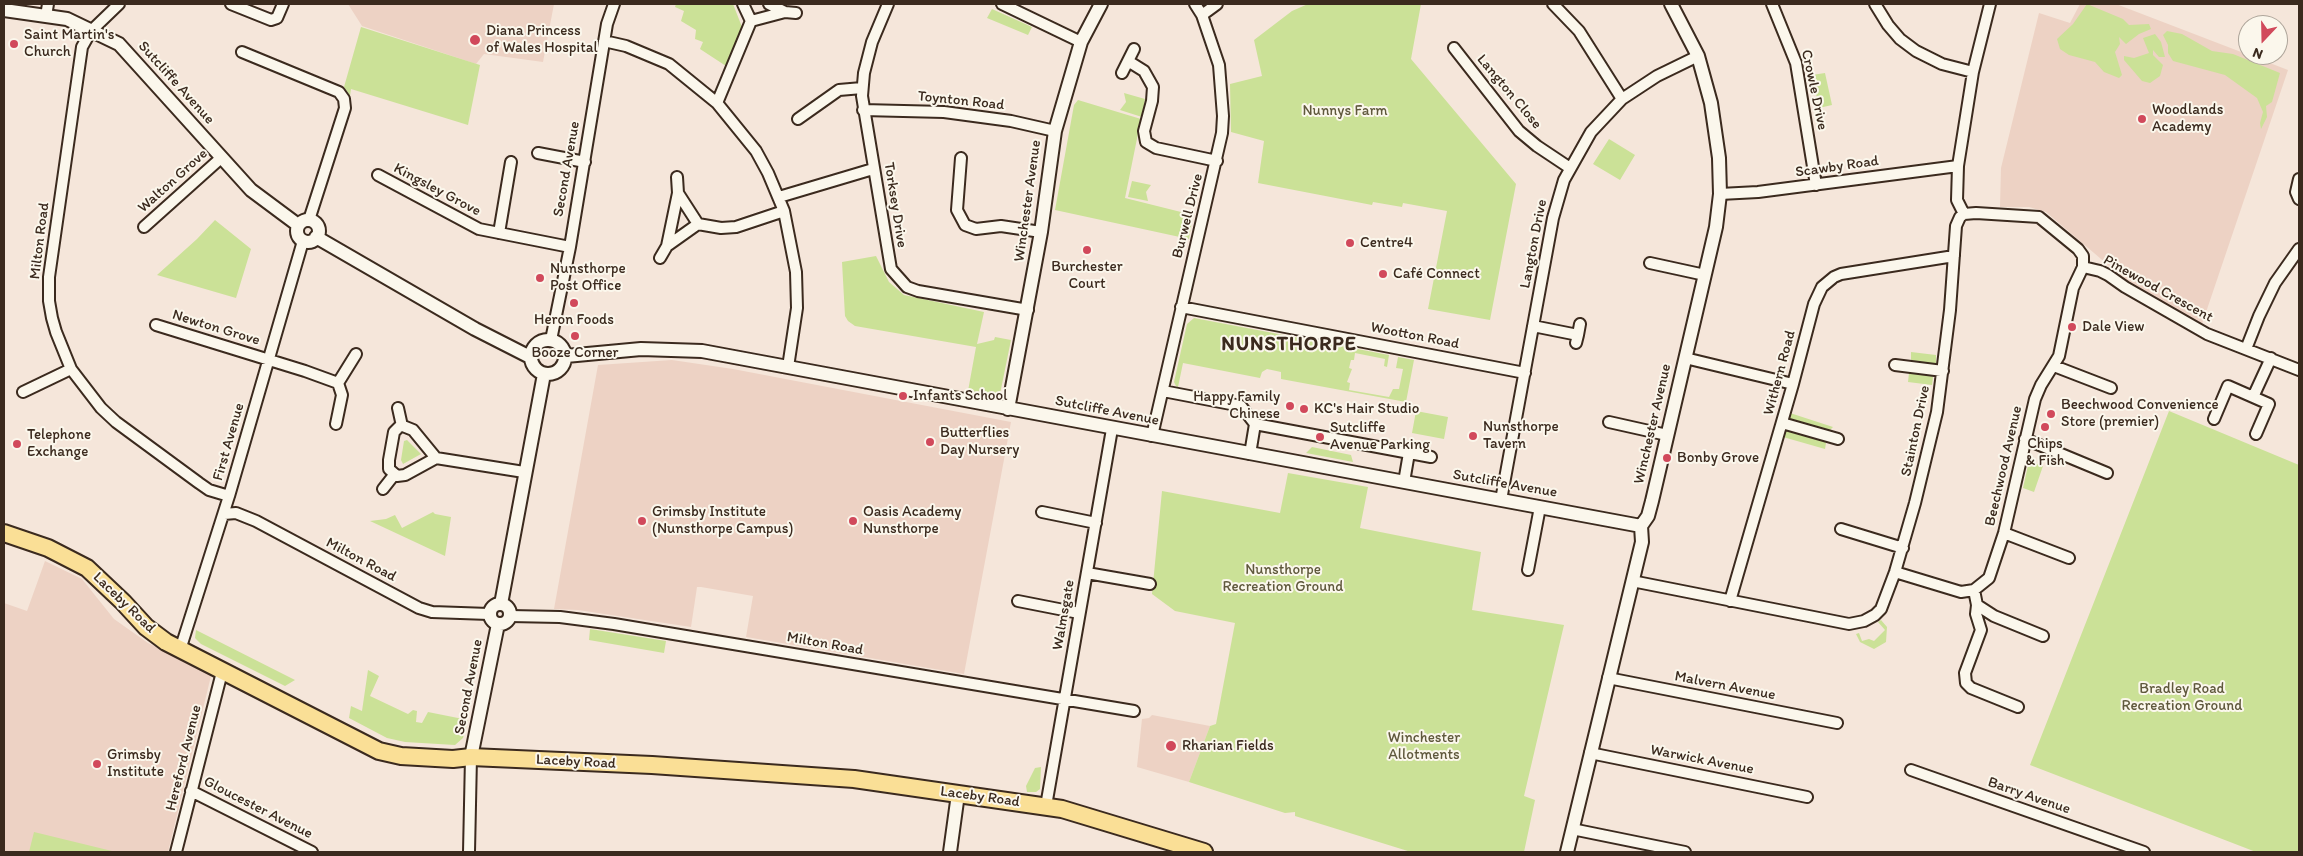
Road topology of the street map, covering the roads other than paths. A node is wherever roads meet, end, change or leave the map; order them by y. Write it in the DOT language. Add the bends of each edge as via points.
graph roads {
  1 [pos="119,4"];
  2 [pos="231,4"];
  3 [pos="283,4"];
  4 [pos="614,4"];
  5 [pos="743,4"];
  6 [pos="769,4"];
  7 [pos="888,4"];
  8 [pos="1002,4"];
  9 [pos="1101,4"];
  10 [pos="1195,4"];
  11 [pos="1217,4"];
  12 [pos="1554,4"];
  13 [pos="1671,4"];
  14 [pos="1772,4"];
  15 [pos="1875,4"];
  16 [pos="1990,4"];
  17 [pos="4,10"];
  18 [pos="47,10"];
  19 [pos="785,12"];
  20 [pos="796,13"];
  21 [pos="1202,15"];
  22 [pos="751,21"];
  23 [pos="91,31"];
  24 [pos="604,41"];
  25 [pos="1081,42"];
  26 [pos="1454,48"];
  27 [pos="1134,49"];
  28 [pos="242,52"];
  29 [pos="1698,56"];
  30 [pos="1128,61"];
  31 [pos="1973,72"];
  32 [pos="1122,73"];
  33 [pos="862,88"];
  34 [pos="1622,99"];
  35 [pos="717,103"];
  36 [pos="863,110"];
  37 [pos="798,119"];
  38 [pos="1055,131"];
  39 [pos="538,153"];
  40 [pos="221,158"];
  41 [pos="961,158"];
  42 [pos="1216,160"];
  43 [pos="511,162"];
  44 [pos="585,162"];
  45 [pos="1958,166"];
  46 [pos="1570,168"];
  47 [pos="873,169"];
  48 [pos="378,175"];
  49 [pos="677,177"];
  50 [pos="2299,178"];
  51 [pos="1816,185"];
  52 [pos="678,192"];
  53 [pos="1720,194"];
  54 [pos="778,197"];
  55 [pos="2299,199"];
  56 [pos="784,211"];
  57 [pos="1964,214"];
  58 [pos="303,222"];
  59 [pos="698,224"];
  60 [pos="144,227"];
  61 [pos="1041,232"];
  62 [pos="498,233"];
  63 [pos="316,238"];
  64 [pos="303,241"];
  65 [pos="667,246"];
  66 [pos="570,247"];
  67 [pos="2299,249"];
  68 [pos="1954,256"];
  69 [pos="660,258"];
  70 [pos="1650,263"];
  71 [pos="2083,267"];
  72 [pos="1705,275"];
  73 [pos="1181,307"];
  74 [pos="1028,310"];
  75 [pos="1580,324"];
  76 [pos="156,325"];
  77 [pos="1533,326"];
  78 [pos="551,340"];
  79 [pos="2246,349"];
  80 [pos="356,354"];
  81 [pos="566,356"];
  82 [pos="530,357"];
  83 [pos="1685,358"];
  84 [pos="2271,358"];
  85 [pos="268,359"];
  86 [pos="1895,365"];
  87 [pos="2054,366"];
  88 [pos="788,367"];
  89 [pos="72,369"];
  90 [pos="1943,370"];
  91 [pos="2299,370"];
  92 [pos="1525,373"];
  93 [pos="544,374"];
  94 [pos="338,383"];
  95 [pos="1793,384"];
  96 [pos="2111,388"];
  97 [pos="1163,391"];
  98 [pos="23,392"];
  99 [pos="2253,397"];
  100 [pos="398,408"];
  101 [pos="1008,409"];
  102 [pos="2214,419"];
  103 [pos="1609,422"];
  104 [pos="1782,423"];
  105 [pos="336,424"];
  106 [pos="1255,424"];
  107 [pos="402,426"];
  108 [pos="1112,429"];
  109 [pos="2256,434"];
  110 [pos="1667,435"];
  111 [pos="1152,436"];
  112 [pos="1838,439"];
  113 [pos="2025,439"];
  114 [pos="1410,453"];
  115 [pos="1250,454"];
  116 [pos="436,458"];
  117 [pos="1431,458"];
  118 [pos="524,472"];
  119 [pos="2107,473"];
  120 [pos="394,475"];
  121 [pos="1404,482"];
  122 [pos="383,489"];
  123 [pos="229,496"];
  124 [pos="1501,500"];
  125 [pos="1540,507"];
  126 [pos="1042,512"];
  127 [pos="224,514"];
  128 [pos="1096,523"];
  129 [pos="1641,526"];
  130 [pos="1841,529"];
  131 [pos="4,532"];
  132 [pos="2004,533"];
  133 [pos="1903,548"];
  134 [pos="2069,558"];
  135 [pos="1528,570"];
  136 [pos="1895,572"];
  137 [pos="1087,573"];
  138 [pos="1632,581"];
  139 [pos="1150,584"];
  140 [pos="1974,590"];
  141 [pos="1018,601"];
  142 [pos="1730,601"];
  143 [pos="501,604"];
  144 [pos="1976,605"];
  145 [pos="1079,613"];
  146 [pos="510,616"];
  147 [pos="494,619"];
  148 [pos="2043,636"];
  149 [pos="180,650"];
  150 [pos="222,672"];
  151 [pos="1608,678"];
  152 [pos="1064,700"];
  153 [pos="2018,707"];
  154 [pos="1134,711"];
  155 [pos="1837,724"];
  156 [pos="1590,753"];
  157 [pos="471,757"];
  158 [pos="1911,770"];
  159 [pos="192,791"];
  160 [pos="958,794"];
  161 [pos="1807,797"];
  162 [pos="1046,806"];
  163 [pos="1572,830"];
  164 [pos="2138,851"];
  165 [pos="176,852"];
  166 [pos="312,852"];
  167 [pos="469,852"];
  168 [pos="950,852"];
  169 [pos="1204,852"];
  170 [pos="1566,852"];
  171 [pos="1685,852"];
  1 -- 23 [label="street"];
  2 -- 3 [label="street" via="271,20 277,18"];
  4 -- 24 [label="street, Second Avenue"];
  5 -- 22 [label="street"];
  6 -- 19 [label="street"];
  7 -- 33 [label="street, Torksey Drive" via="872,42"];
  8 -- 25 [label="street"];
  9 -- 25 [label="street, Winchester Avenue"];
  10 -- 21 [label="street, Burwell Drive"];
  11 -- 21 [label="street"];
  12 -- 34 [label="street" via="1579,31"];
  13 -- 29 [label="street, Winchester Avenue"];
  14 -- 51 [label="street, Crowle Drive" via="1796,63"];
  15 -- 31 [label="street" via="1888,25 1916,52 1942,64"];
  16 -- 31 [label="street"];
  17 -- 18 [label="street, Sutcliffe Avenue"];
  18 -- 23 [label="street, Sutcliffe Avenue"];
  19 -- 20 [label="street"];
  19 -- 22 [label="street"];
  21 -- 42 [label="street, Burwell Drive" via="1219,65 1223,116"];
  22 -- 35 [label="street"];
  23 -- 40 [label="street, Sutcliffe Avenue" via="119,44"];
  23 -- 89 [label="street, Milton Road" via="82,47 49,277 54,325"];
  24 -- 35 [label="street" via="626,46 669,64"];
  24 -- 44 [label="street, Second Avenue"];
  25 -- 38 [label="street, Winchester Avenue"];
  26 -- 46 [label="street, Langton Close" via="1519,132"];
  27 -- 30 [label="street"];
  28 -- 58 [label="street" via="339,92 344,99 345,108"];
  29 -- 34 [label="street, Langton Drive" via="1657,76"];
  29 -- 53 [label="street, Winchester Avenue" via="1715,123"];
  30 -- 32 [label="street"];
  30 -- 42 [label="street" via="1144,71 1153,87 1144,131 1146,142 1156,148"];
  31 -- 45 [label="street"];
  33 -- 36 [label="street, Torksey Drive"];
  33 -- 37 [label="street" via="839,90"];
  34 -- 46 [label="street, Langton Drive" via="1592,132"];
  35 -- 54 [label="street" via="756,151"];
  36 -- 38 [label="street, Toynton Road" via="944,112"];
  36 -- 47 [label="street, Torksey Drive"];
  38 -- 61 [label="street, Winchester Avenue"];
  39 -- 44 [label="street"];
  40 -- 58 [label="street, Sutcliffe Avenue" via="250,190"];
  40 -- 60 [label="street, Walton Grove"];
  41 -- 61 [label="street" via="957,210 965,225 976,229 1000,226"];
  42 -- 73 [label="street, Burwell Drive"];
  43 -- 62 [label="street"];
  44 -- 66 [label="street, Second Avenue"];
  45 -- 51 [label="street, Scawby Road"];
  45 -- 57 [label="street" via="1957,200"];
  46 -- 77 [label="street, Langton Drive" via="1556,206"];
  47 -- 54 [label="street"];
  47 -- 74 [label="street, Torksey Drive" via="891,269 898,280 918,291"];
  48 -- 62 [label="street, Kingsley Grove" via="479,230"];
  49 -- 52 [label="street"];
  50 -- 55 [label="street" via="2296,192"];
  51 -- 53 [label="street, Scawby Road"];
  52 -- 59 [label="street"];
  52 -- 65 [label="street"];
  53 -- 72 [label="street, Winchester Avenue"];
  54 -- 56 [label="street"];
  56 -- 59 [label="street" via="736,227"];
  56 -- 88 [label="street" via="796,272 797,308"];
  57 -- 68 [label="street, Stainton Drive" via="1957,222"];
  57 -- 71 [label="street, Pinewood Crescent" via="2039,217 2078,249 2083,256"];
  58 -- 63 [label="street" via="318,226"];
  58 -- 64 [label="street" via="297,235"];
  59 -- 65 [label="street"];
  61 -- 74 [label="street, Winchester Avenue"];
  62 -- 66 [label="street, Kingsley Grove"];
  63 -- 64 [label="street"];
  63 -- 82 [label="street" via="475,330"];
  64 -- 85 [label="street, First Avenue"];
  65 -- 69 [label="street"];
  66 -- 78 [label="street, Second Avenue"];
  67 -- 79 [label="street" via="2275,283"];
  68 -- 90 [label="street, Stainton Drive"];
  68 -- 95 [label="street, Withern Road" via="1841,274 1828,281 1814,304"];
  70 -- 72 [label="street"];
  71 -- 79 [label="street, Pinewood Crescent" via="2100,271 2207,334"];
  71 -- 87 [label="street, Beechwood Avenue" via="2073,288 2063,344"];
  72 -- 83 [label="street, Winchester Avenue"];
  73 -- 92 [label="street, Wootton Road"];
  73 -- 97 [label="street, Burwell Drive"];
  74 -- 101 [label="street, Winchester Avenue"];
  75 -- 77 [label="street" via="1577,339"];
  76 -- 85 [label="street, Newton Grove"];
  77 -- 92 [label="street, Langton Drive"];
  78 -- 81 [label="street" via="561,345"];
  78 -- 82 [label="street" via="537,344"];
  79 -- 84 [label="street, Pinewood Crescent"];
  80 -- 94 [label="street"];
  81 -- 88 [label="street, Sutcliffe Avenue" via="672,349 702,351"];
  81 -- 93 [label="street" via="557,371"];
  82 -- 93 [label="street" via="534,367"];
  83 -- 95 [label="street"];
  83 -- 110 [label="street, Winchester Avenue"];
  84 -- 91 [label="street, Pinewood Crescent"];
  84 -- 99 [label="street"];
  85 -- 94 [label="street, Newton Grove"];
  85 -- 123 [label="street, First Avenue"];
  86 -- 90 [label="street"];
  87 -- 96 [label="street"];
  87 -- 113 [label="street, Beechwood Avenue" via="2038,392"];
  88 -- 101 [label="street, Sutcliffe Avenue"];
  89 -- 98 [label="street"];
  89 -- 123 [label="street, Milton Road" via="89,395 116,422 209,490"];
  90 -- 133 [label="street, Stainton Drive" via="1927,458"];
  92 -- 124 [label="street, Langton Drive"];
  93 -- 118 [label="street"];
  94 -- 105 [label="street" via="342,395"];
  95 -- 104 [label="street, Withern Road"];
  97 -- 106 [label="street" via="1241,406"];
  97 -- 111 [label="street, Burwell Drive"];
  99 -- 102 [label="street" via="2228,386"];
  99 -- 109 [label="street" via="2269,404"];
  100 -- 107 [label="street"];
  101 -- 108 [label="street, Sutcliffe Avenue"];
  103 -- 110 [label="street"];
  104 -- 112 [label="street"];
  104 -- 142 [label="street, Withern Road"];
  106 -- 114 [label="street"];
  106 -- 115 [label="street"];
  107 -- 116 [label="street" via="413,430"];
  107 -- 120 [label="street" via="394,432 388,466"];
  108 -- 111 [label="street, Sutcliffe Avenue"];
  108 -- 128 [label="street, Walmsgate"];
  110 -- 129 [label="street, Winchester Avenue" via="1648,516"];
  111 -- 115 [label="street, Sutcliffe Avenue"];
  113 -- 119 [label="street"];
  113 -- 132 [label="street, Beechwood Avenue"];
  114 -- 117 [label="street"];
  114 -- 121 [label="street"];
  115 -- 121 [label="street, Sutcliffe Avenue"];
  116 -- 118 [label="street"];
  116 -- 120 [label="street" via="405,475"];
  118 -- 143 [label="street"];
  120 -- 122 [label="street"];
  121 -- 124 [label="street, Sutcliffe Avenue"];
  123 -- 127 [label="street, First Avenue"];
  124 -- 125 [label="street, Sutcliffe Avenue"];
  125 -- 129 [label="street, Sutcliffe Avenue"];
  125 -- 135 [label="street"];
  126 -- 128 [label="street"];
  127 -- 147 [label="street, Milton Road" via="236,513 256,521 419,608"];
  127 -- 149 [label="street, First Avenue"];
  128 -- 137 [label="street, Walmsgate"];
  129 -- 138 [label="street, Winchester Avenue" via="1642,542"];
  130 -- 133 [label="street"];
  131 -- 149 [label="highway, Laceby Road" via="41,545 87,568 146,627"];
  132 -- 134 [label="street"];
  132 -- 140 [label="street, Beechwood Avenue" via="1989,578"];
  133 -- 136 [label="street, Stainton Drive"];
  136 -- 140 [label="street" via="1961,592"];
  136 -- 142 [label="street, Stainton Drive" via="1881,608 1857,624"];
  137 -- 139 [label="street"];
  137 -- 145 [label="street, Walmsgate"];
  138 -- 142 [label="street, Stainton Drive"];
  138 -- 151 [label="street, Winchester Avenue"];
  140 -- 144 [label="street"];
  141 -- 145 [label="street"];
  143 -- 146 [label="street" via="508,608"];
  143 -- 147 [label="street" via="492,607"];
  144 -- 148 [label="street"];
  144 -- 153 [label="street" via="1981,630 1965,673 1966,683"];
  145 -- 152 [label="street, Walmsgate"];
  146 -- 147 [label="street" via="506,622"];
  146 -- 152 [label="street, Milton Road" via="560,617 614,624"];
  147 -- 157 [label="street, Second Avenue"];
  149 -- 150 [label="highway, Laceby Road"];
  150 -- 157 [label="highway, Laceby Road" via="379,751 400,756"];
  150 -- 159 [label="street, Hereford Avenue"];
  151 -- 155 [label="street, Malvern Avenue"];
  151 -- 156 [label="street, Winchester Avenue"];
  152 -- 154 [label="street, Milton Road"];
  152 -- 162 [label="street, Walmsgate"];
  156 -- 161 [label="street, Warwick Avenue"];
  156 -- 163 [label="street, Winchester Avenue"];
  157 -- 160 [label="highway, Laceby Road" via="844,778"];
  157 -- 167 [label="street"];
  158 -- 164 [label="street, Barry Avenue"];
  159 -- 165 [label="street, Hereford Avenue"];
  159 -- 166 [label="street, Gloucester Avenue"];
  160 -- 162 [label="highway, Laceby Road"];
  160 -- 168 [label="street"];
  162 -- 169 [label="highway, Laceby Road"];
  163 -- 170 [label="street, Winchester Avenue"];
  163 -- 171 [label="street"];
}
